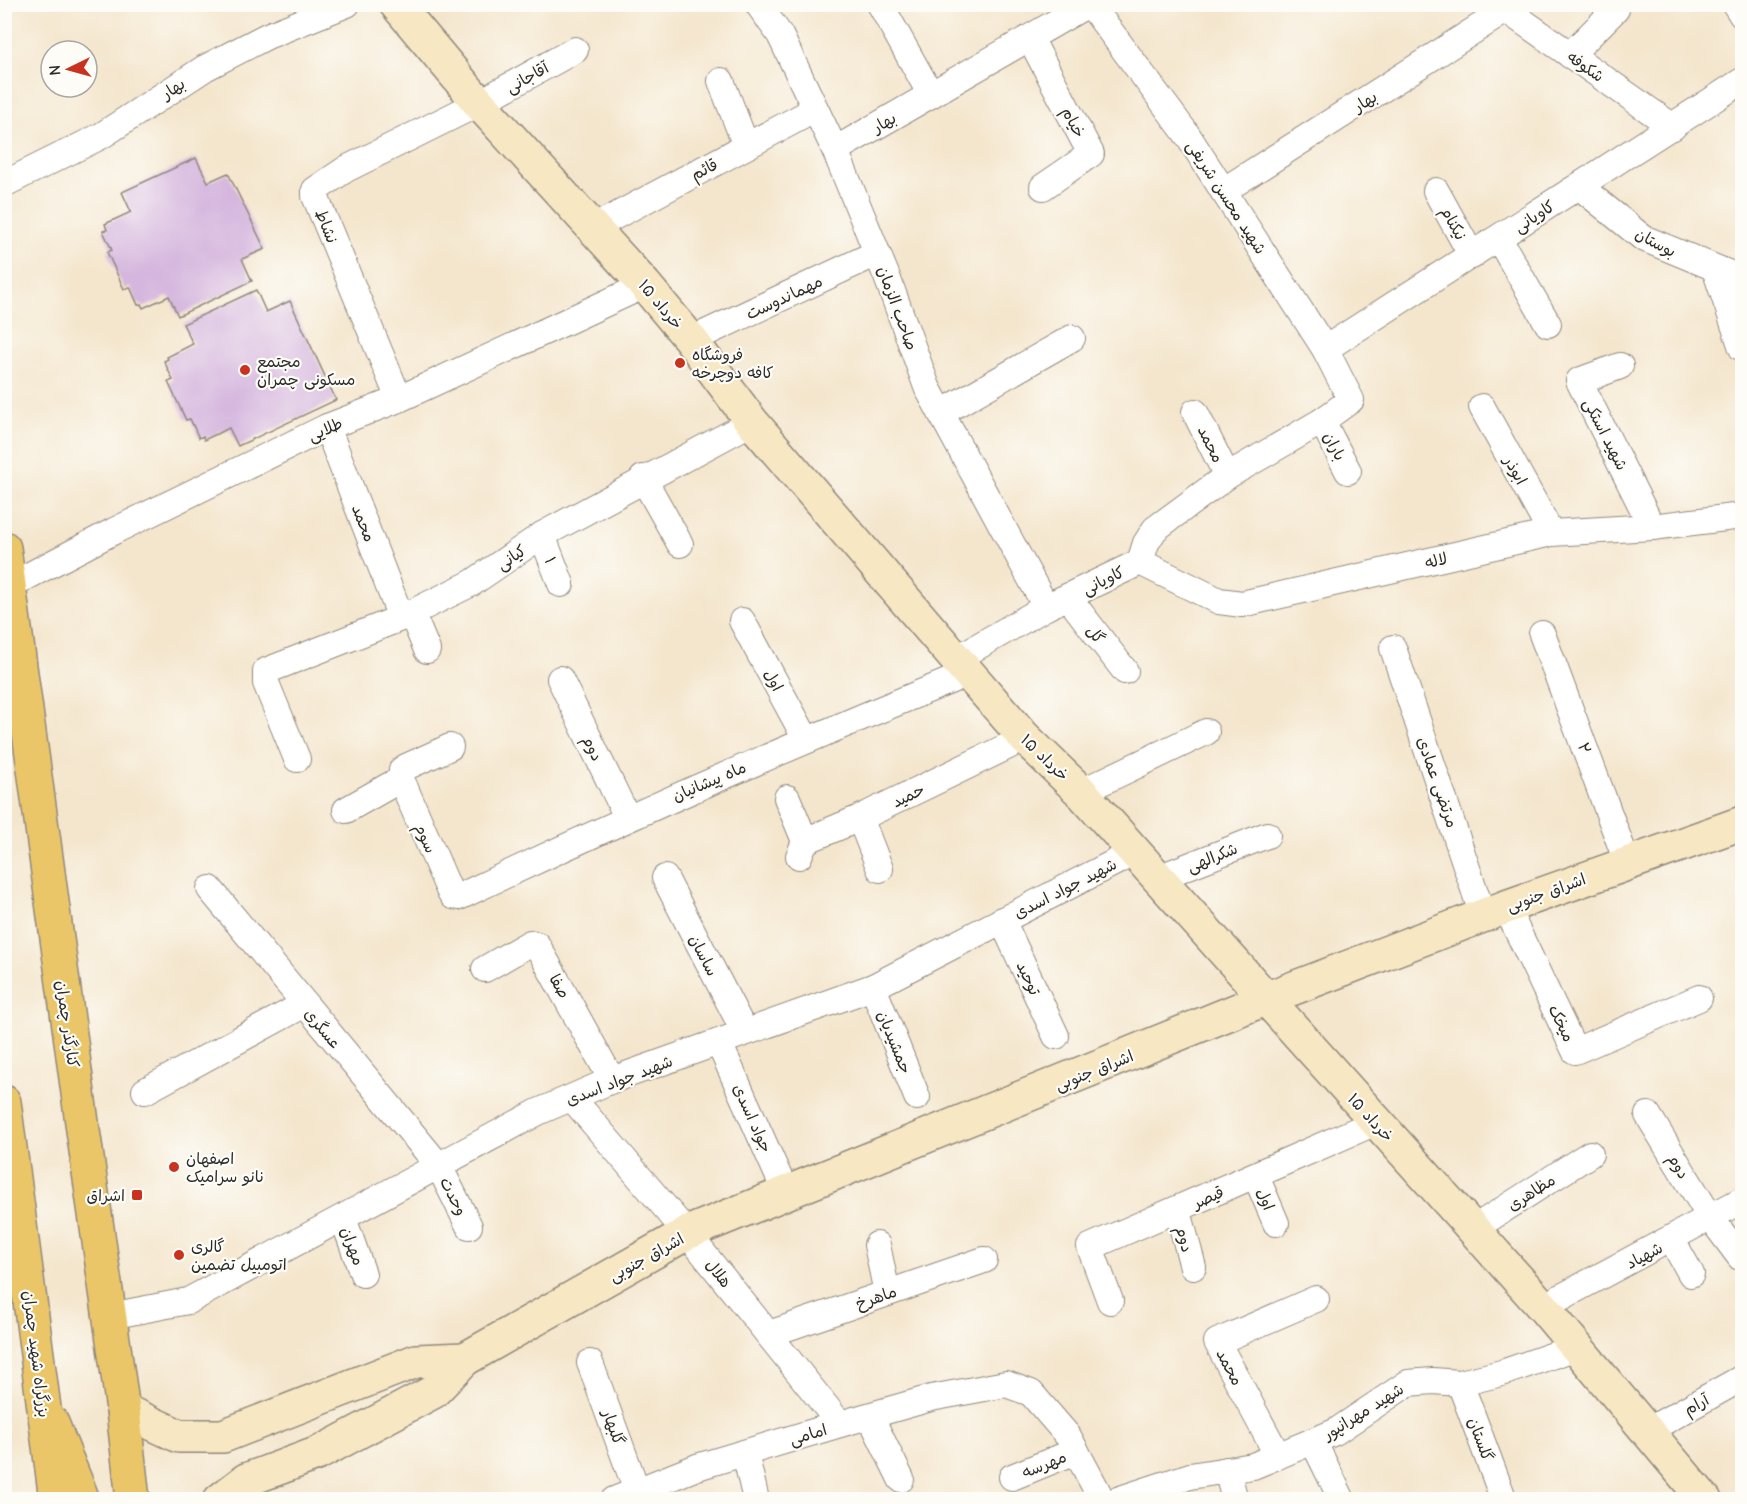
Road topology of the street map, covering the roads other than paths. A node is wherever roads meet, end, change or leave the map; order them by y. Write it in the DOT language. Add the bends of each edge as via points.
graph roads {
  1 [pos="347,4"];
  2 [pos="396,4"];
  3 [pos="758,4"];
  4 [pos="880,4"];
  5 [pos="1089,4"];
  6 [pos="1735,4"];
  7 [pos="1502,7"];
  8 [pos="1616,9"];
  9 [pos="1743,15"];
  10 [pos="1030,38"];
  11 [pos="575,50"];
  12 [pos="1570,55"];
  13 [pos="721,81"];
  14 [pos="1743,81"];
  15 [pos="931,95"];
  16 [pos="478,103"];
  17 [pos="814,110"];
  18 [pos="1673,127"];
  19 [pos="746,147"];
  20 [pos="835,150"];
  21 [pos="4,184"];
  22 [pos="1043,187"];
  23 [pos="1580,187"];
  24 [pos="1223,191"];
  25 [pos="1437,191"];
  26 [pos="593,228"];
  27 [pos="1499,239"];
  28 [pos="877,253"];
  29 [pos="1472,256"];
  30 [pos="1715,269"];
  31 [pos="1743,279"];
  32 [pos="645,285"];
  33 [pos="1548,324"];
  34 [pos="1072,338"];
  35 [pos="691,340"];
  36 [pos="1743,348"];
  37 [pos="1325,349"];
  38 [pos="1620,366"];
  39 [pos="399,399"];
  40 [pos="1351,400"];
  41 [pos="1482,407"];
  42 [pos="1195,412"];
  43 [pos="941,413"];
  44 [pos="1322,421"];
  45 [pos="752,422"];
  46 [pos="327,427"];
  47 [pos="1348,471"];
  48 [pos="1227,476"];
  49 [pos="643,478"];
  50 [pos="1743,516"];
  51 [pos="1652,526"];
  52 [pos="1551,533"];
  53 [pos="542,535"];
  54 [pos="680,544"];
  55 [pos="4,548"];
  56 [pos="1140,562"];
  57 [pos="561,584"];
  58 [pos="11,585"];
  59 [pos="1057,602"];
  60 [pos="406,616"];
  61 [pos="742,621"];
  62 [pos="1542,634"];
  63 [pos="1393,648"];
  64 [pos="427,650"];
  65 [pos="962,666"];
  66 [pos="1125,671"];
  67 [pos="560,679"];
  68 [pos="1206,732"];
  69 [pos="1025,738"];
  70 [pos="806,739"];
  71 [pos="450,747"];
  72 [pos="297,759"];
  73 [pos="401,779"];
  74 [pos="1082,792"];
  75 [pos="787,798"];
  76 [pos="346,810"];
  77 [pos="627,817"];
  78 [pos="860,818"];
  79 [pos="1743,823"];
  80 [pos="1267,835"];
  81 [pos="1135,852"];
  82 [pos="1627,862"];
  83 [pos="880,869"];
  84 [pos="1158,878"];
  85 [pos="665,879"];
  86 [pos="210,889"];
  87 [pos="453,896"];
  88 [pos="1495,911"];
  89 [pos="1002,920"];
  90 [pos="485,969"];
  91 [pos="873,987"];
  92 [pos="1699,998"];
  93 [pos="1265,999"];
  94 [pos="303,1005"];
  95 [pos="744,1031"];
  96 [pos="1056,1036"];
  97 [pos="719,1043"];
  98 [pos="612,1080"];
  99 [pos="145,1091"];
  100 [pos="917,1097"];
  101 [pos="572,1098"];
  102 [pos="4,1102"];
  103 [pos="1648,1115"];
  104 [pos="1376,1122"];
  105 [pos="1590,1154"];
  106 [pos="439,1166"];
  107 [pos="1256,1176"];
  108 [pos="786,1193"];
  109 [pos="1743,1200"];
  110 [pos="1178,1211"];
  111 [pos="1710,1217"];
  112 [pos="343,1218"];
  113 [pos="1276,1223"];
  114 [pos="469,1226"];
  115 [pos="1473,1229"];
  116 [pos="687,1233"];
  117 [pos="1672,1240"];
  118 [pos="877,1245"];
  119 [pos="1740,1257"];
  120 [pos="984,1260"];
  121 [pos="1193,1267"];
  122 [pos="363,1274"];
  123 [pos="1691,1275"];
  124 [pos="887,1293"];
  125 [pos="1316,1299"];
  126 [pos="1110,1301"];
  127 [pos="1544,1307"];
  128 [pos="110,1316"];
  129 [pos="769,1334"];
  130 [pos="1577,1347"];
  131 [pos="465,1359"];
  132 [pos="590,1363"];
  133 [pos="1743,1378"];
  134 [pos="1460,1383"];
  135 [pos="43,1402"];
  136 [pos="123,1410"];
  137 [pos="870,1416"];
  138 [pos="840,1424"];
  139 [pos="1649,1430"];
  140 [pos="1313,1441"];
  141 [pos="1076,1451"];
  142 [pos="745,1453"];
  143 [pos="1278,1456"];
  144 [pos="1227,1470"];
  145 [pos="1012,1477"];
  146 [pos="901,1479"];
  147 [pos="626,1495"];
  148 [pos="1502,1495"];
  149 [pos="56,1500"];
  150 [pos="82,1500"];
  151 [pos="133,1500"];
  152 [pos="220,1500"];
  153 [pos="756,1500"];
  154 [pos="1102,1500"];
  155 [pos="1117,1500"];
  156 [pos="1235,1500"];
  157 [pos="1342,1500"];
  158 [pos="1705,1500"];
  1 -- 21 [label="street, بهار" via="267,36 205,68 101,136"];
  2 -- 16 [label="street, ۱۵ خرداد"];
  3 -- 17 [label="street, صاحب الزمان" via="780,35"];
  4 -- 15 [label="street"];
  5 -- 10 [label="street, بهار"];
  5 -- 24 [label="street, شهید محسن شریفی" via="1186,133"];
  6 -- 9 [label="street"];
  7 -- 12 [label="street, شکوفه"];
  7 -- 24 [label="street, بهار"];
  8 -- 12 [label="street"];
  10 -- 15 [label="street, بهار"];
  10 -- 22 [label="street, خیام" via="1091,154"];
  11 -- 16 [label="street, آقاجانی"];
  12 -- 18 [label="street, شکوفه"];
  13 -- 19 [label="street"];
  14 -- 18 [label="street, کاویانی"];
  15 -- 20 [label="street, بهار"];
  16 -- 26 [label="street, ۱۵ خرداد"];
  16 -- 39 [label="street, نشاط" via="346,169 315,190"];
  17 -- 19 [label="street, قائم"];
  17 -- 20 [label="street, صاحب الزمان"];
  18 -- 23 [label="street, کاویانی"];
  19 -- 26 [label="street, قائم"];
  20 -- 28 [label="street, صاحب الزمان"];
  23 -- 27 [label="street, کاویانی"];
  23 -- 30 [label="street, بوستان" via="1642,238"];
  24 -- 37 [label="street, شهید محسن شریفی"];
  25 -- 29 [label="street, نیکنام"];
  26 -- 32 [label="street, ۱۵ خرداد"];
  27 -- 29 [label="street, کاویانی"];
  27 -- 33 [label="street"];
  28 -- 35 [label="street, مهماندوست"];
  28 -- 43 [label="street, صاحب الزمان" via="927,387"];
  29 -- 37 [label="street, کاویانی"];
  30 -- 31 [label="street, بوستان"];
  30 -- 36 [label="street"];
  32 -- 35 [label="street, ۱۵ خرداد"];
  32 -- 39 [label="street, طلایی"];
  34 -- 43 [label="street"];
  35 -- 45 [label="street, ۱۵ خرداد"];
  37 -- 40 [label="street, شهید محسن شریفی"];
  38 -- 51 [label="street, شهید استکی" via="1580,381"];
  39 -- 46 [label="street, طلایی"];
  40 -- 44 [label="street, کاویانی"];
  41 -- 52 [label="street, ابوذر"];
  42 -- 48 [label="street, محمد"];
  43 -- 59 [label="street, صاحب الزمان"];
  44 -- 47 [label="street, باران"];
  44 -- 48 [label="street, کاویانی"];
  45 -- 49 [label="street, کیانی"];
  45 -- 65 [label="street, ۱۵ خرداد"];
  46 -- 58 [label="street, طلایی"];
  46 -- 60 [label="street, محمد"];
  48 -- 56 [label="street, کاویانی" via="1155,529"];
  49 -- 53 [label="street, کیانی"];
  49 -- 54 [label="street"];
  50 -- 51 [label="street, لاله"];
  51 -- 52 [label="street, لاله"];
  52 -- 56 [label="street, لاله" via="1242,604 1219,601"];
  53 -- 57 [label="street, ۱"];
  53 -- 60 [label="street, کیانی" via="472,583"];
  55 -- 58 [label="main road, کنارگذر چمران"];
  56 -- 59 [label="street, کاویانی"];
  58 -- 128 [label="main road, کنارگذر چمران"];
  59 -- 65 [label="street, کاویانی"];
  59 -- 66 [label="street, گل"];
  60 -- 64 [label="street, محمد"];
  60 -- 72 [label="street, کیانی" via="266,671 264,677"];
  61 -- 70 [label="street, اول"];
  62 -- 82 [label="street, ۲"];
  63 -- 88 [label="street, مرتضی عمادی"];
  65 -- 69 [label="street, ۱۵ خرداد"];
  65 -- 70 [label="street, ماه پیشانیان"];
  67 -- 77 [label="street, دوم"];
  68 -- 74 [label="street"];
  69 -- 74 [label="street, ۱۵ خرداد"];
  69 -- 78 [label="street, حمید"];
  70 -- 77 [label="street, ماه پیشانیان"];
  71 -- 73 [label="street" via="406,767"];
  73 -- 76 [label="street"];
  73 -- 87 [label="street, سوم"];
  74 -- 81 [label="street, ۱۵ خرداد"];
  75 -- 78 [label="street, حمید" via="802,849"];
  77 -- 87 [label="street, ماه پیشانیان" via="459,897"];
  78 -- 83 [label="street"];
  79 -- 82 [label="street, اشراق جنوبی"];
  80 -- 84 [label="street, شکرالهی"];
  81 -- 84 [label="street, ۱۵ خرداد"];
  81 -- 89 [label="street, شهید جواد اسدی"];
  82 -- 88 [label="street, اشراق جنوبی"];
  84 -- 93 [label="street, ۱۵ خرداد"];
  85 -- 95 [label="street, ساسان"];
  86 -- 94 [label="street, عسگری"];
  88 -- 92 [label="street, میخک" via="1575,1051"];
  88 -- 93 [label="street, اشراق جنوبی"];
  89 -- 91 [label="street, شهید جواد اسدی"];
  89 -- 96 [label="street, توحید"];
  90 -- 98 [label="street, صفا" via="530,944 537,945"];
  91 -- 95 [label="street, شهید جواد اسدی"];
  91 -- 100 [label="street, جمشیدیان"];
  93 -- 104 [label="street, ۱۵ خرداد"];
  93 -- 108 [label="street, اشراق جنوبی"];
  94 -- 99 [label="street"];
  94 -- 106 [label="street, عسگری"];
  95 -- 97 [label="street, شهید جواد اسدی"];
  97 -- 98 [label="street, شهید جواد اسدی"];
  97 -- 108 [label="street, جواد اسدی"];
  98 -- 101 [label="street, شهید جواد اسدی"];
  101 -- 106 [label="street, شهید جواد اسدی" via="538,1112"];
  101 -- 116 [label="street, هلال"];
  102 -- 135 [label="main road, بزرگراه شهید چمران"];
  103 -- 111 [label="street, دوم"];
  104 -- 107 [label="street, قیصر"];
  104 -- 115 [label="street, ۱۵ خرداد"];
  105 -- 115 [label="street, مظاهری"];
  106 -- 112 [label="street, شهید جواد اسدی"];
  106 -- 114 [label="street, وحدت"];
  107 -- 110 [label="street, قیصر"];
  107 -- 113 [label="street, اول"];
  108 -- 116 [label="street, اشراق جنوبی"];
  109 -- 111 [label="street, شهیاد"];
  110 -- 121 [label="street, دوم"];
  110 -- 126 [label="street, قیصر" via="1090,1248"];
  111 -- 117 [label="street, شهیاد"];
  111 -- 119 [label="street"];
  112 -- 122 [label="street, مهران"];
  112 -- 128 [label="street, شهید جواد اسدی" via="188,1301"];
  115 -- 127 [label="street, ۱۵ خرداد"];
  116 -- 129 [label="street, هلال"];
  116 -- 131 [label="street, اشراق جنوبی"];
  117 -- 123 [label="street"];
  117 -- 127 [label="street, شهیاد"];
  118 -- 124 [label="street"];
  120 -- 124 [label="street, ماهرخ"];
  124 -- 129 [label="street, ماهرخ"];
  125 -- 143 [label="street, محمد" via="1217,1342"];
  127 -- 130 [label="street, ۱۵ خرداد"];
  128 -- 136 [label="main road, کنارگذر چمران"];
  129 -- 138 [label="street, هلال"];
  130 -- 134 [label="street, شهید مهرانپور"];
  130 -- 139 [label="street, ۱۵ خرداد"];
  131 -- 136 [label="street, اشراق جنوبی" via="416,1361 223,1436 179,1436"];
  131 -- 152 [label="street, اشراق جنوبی" via="433,1392 319,1453 246,1480"];
  132 -- 147 [label="street, گلبهار"];
  133 -- 139 [label="street, آرام"];
  134 -- 140 [label="street, شهید مهرانپور" via="1408,1383 1335,1432"];
  134 -- 148 [label="street, گلستان"];
  135 -- 149 [label="main road, بزرگراه شهید چمران"];
  135 -- 150 [label="main road"];
  136 -- 151 [label="main road, کنارگذر چمران"];
  137 -- 138 [label="street, امامی"];
  137 -- 141 [label="street, امامی" via="930,1398 1006,1384 1031,1393"];
  137 -- 146 [label="street"];
  138 -- 142 [label="street, امامی"];
  139 -- 158 [label="street, ۱۵ خرداد"];
  140 -- 143 [label="street, شهید مهرانپور"];
  140 -- 157 [label="street"];
  141 -- 145 [label="street, مهرسه"];
  141 -- 154 [label="street"];
  142 -- 147 [label="street, امامی"];
  142 -- 153 [label="street"];
  143 -- 144 [label="street, شهید مهرانپور" via="1253,1466"];
  144 -- 155 [label="street, شهید مهرانپور" via="1190,1476"];
  144 -- 156 [label="street"];
}
